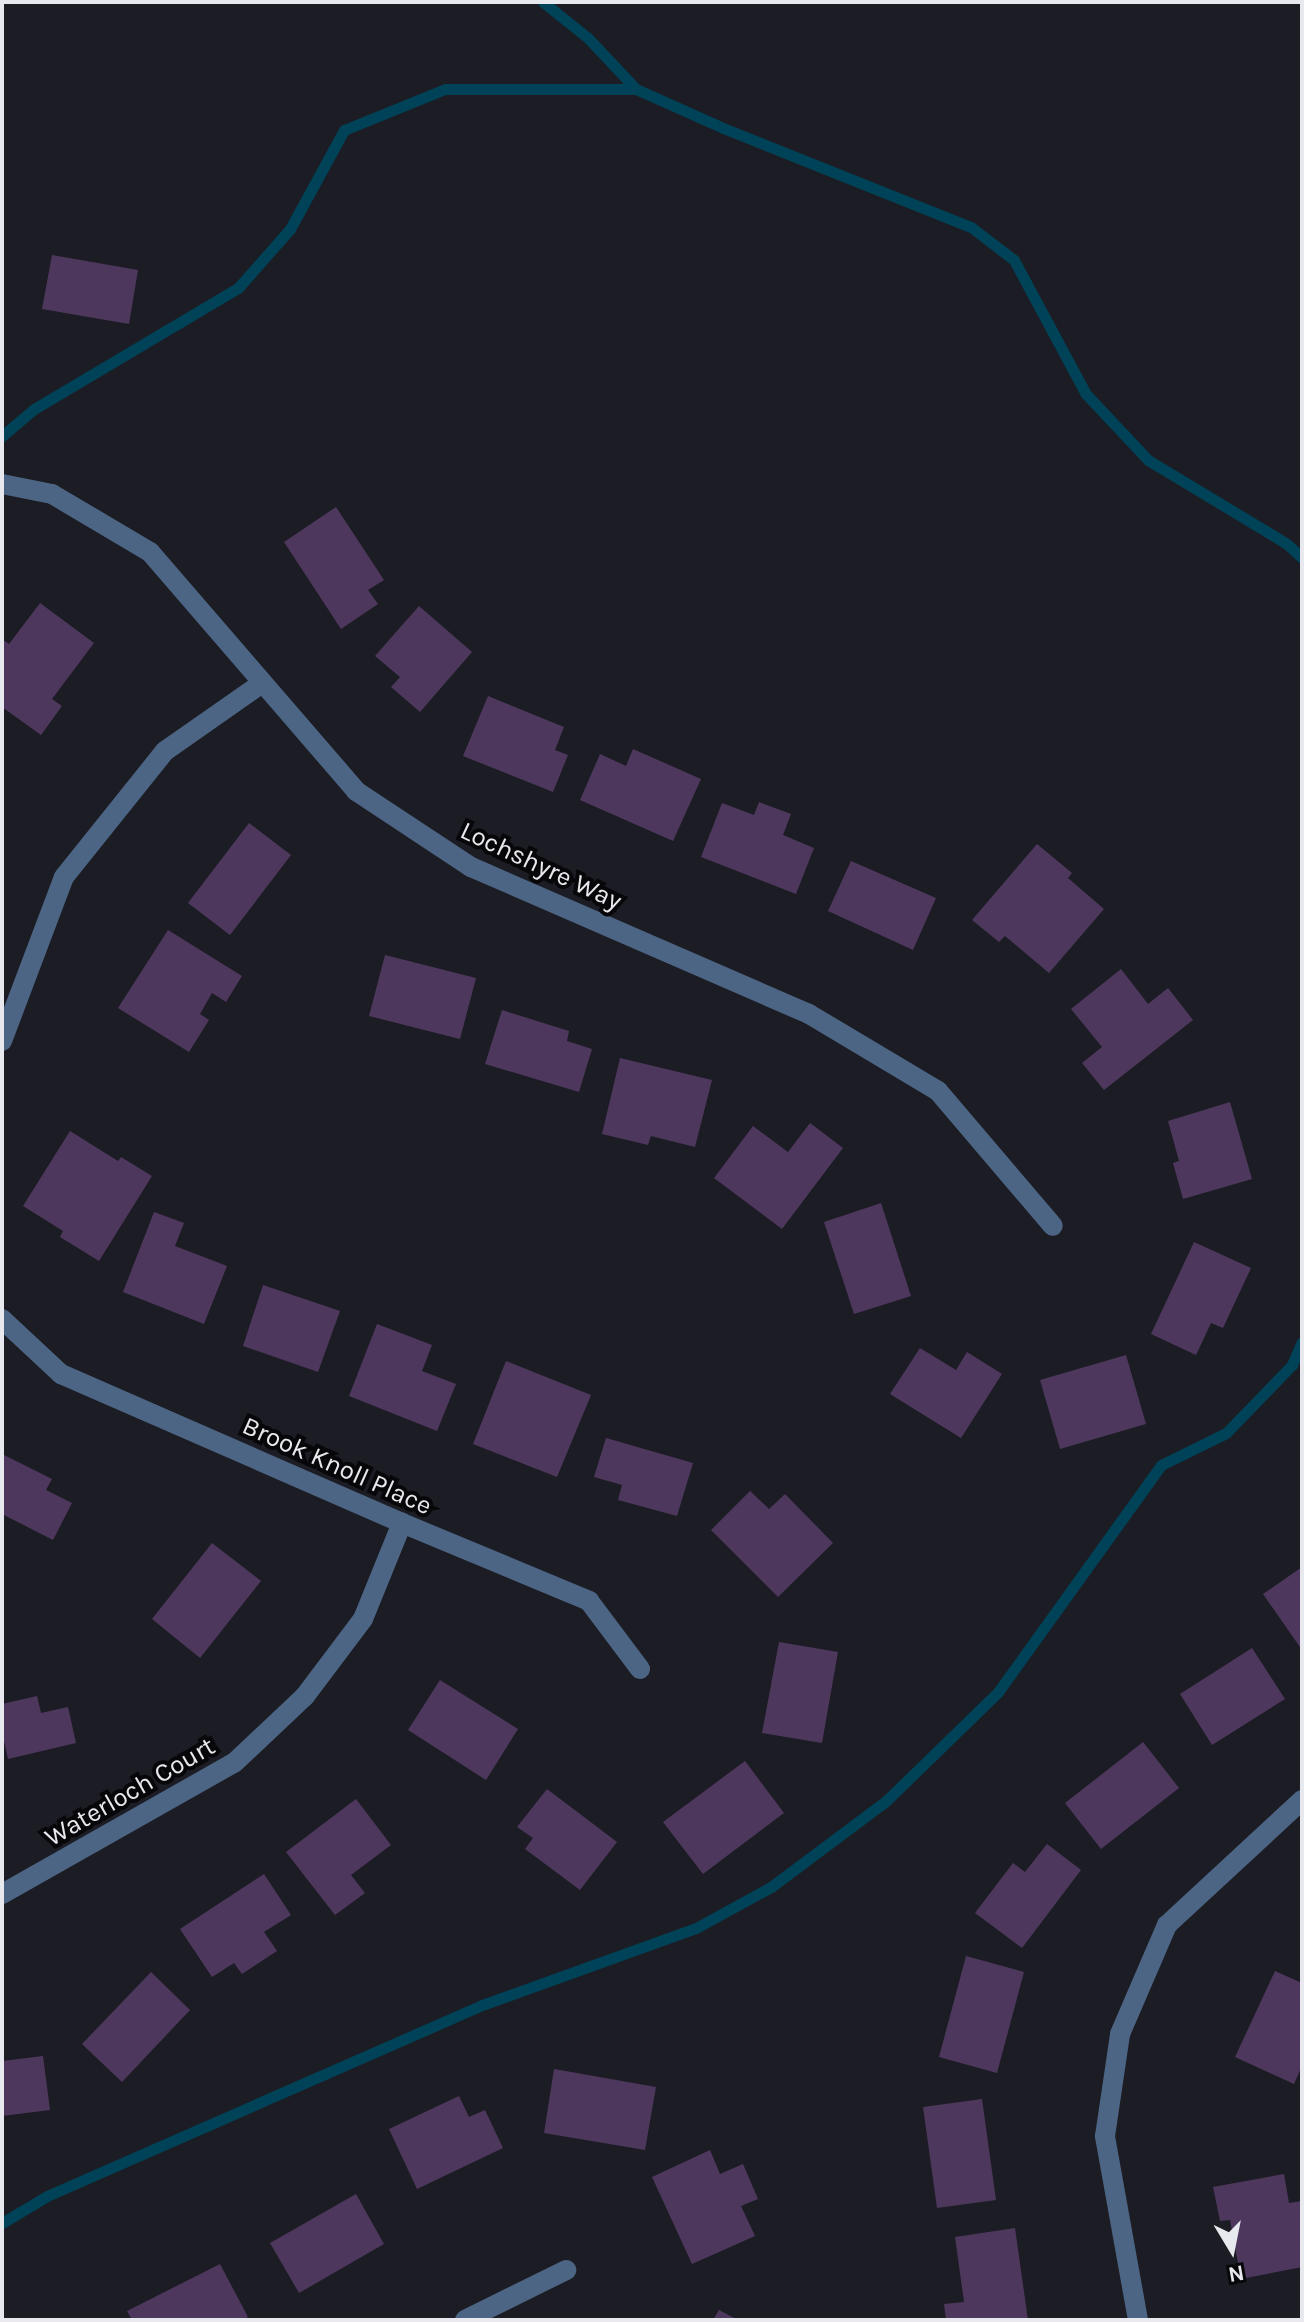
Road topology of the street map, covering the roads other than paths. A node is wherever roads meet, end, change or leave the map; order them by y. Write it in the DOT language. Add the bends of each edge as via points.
graph roads {
  1 [pos="2,484"];
  2 [pos="262,683"];
  3 [pos="2,1041"];
  4 [pos="1053,1226"];
  5 [pos="2,1319"];
  6 [pos="402,1523"];
  7 [pos="640,1669"];
  8 [pos="1302,1800"];
  9 [pos="2,1894"];
  10 [pos="566,2270"];
  11 [pos="465,2320"];
  12 [pos="1138,2320"];
  1 -- 2 [label="street, Lochshyre Way" via="52,494 150,552"];
  2 -- 3 [label="street" via="165,751 64,877"];
  2 -- 4 [label="street, Lochshyre Way" via="356,791 471,867 809,1014 938,1091"];
  5 -- 6 [label="street, Brook Knoll Place" via="61,1374"];
  6 -- 7 [label="street, Brook Knoll Place" via="589,1601"];
  6 -- 9 [label="street, Waterloch Court" via="363,1619 305,1696 234,1763"];
  8 -- 12 [label="street" via="1167,1925 1120,2034 1105,2136"];
  10 -- 11 [label="street"];
}
